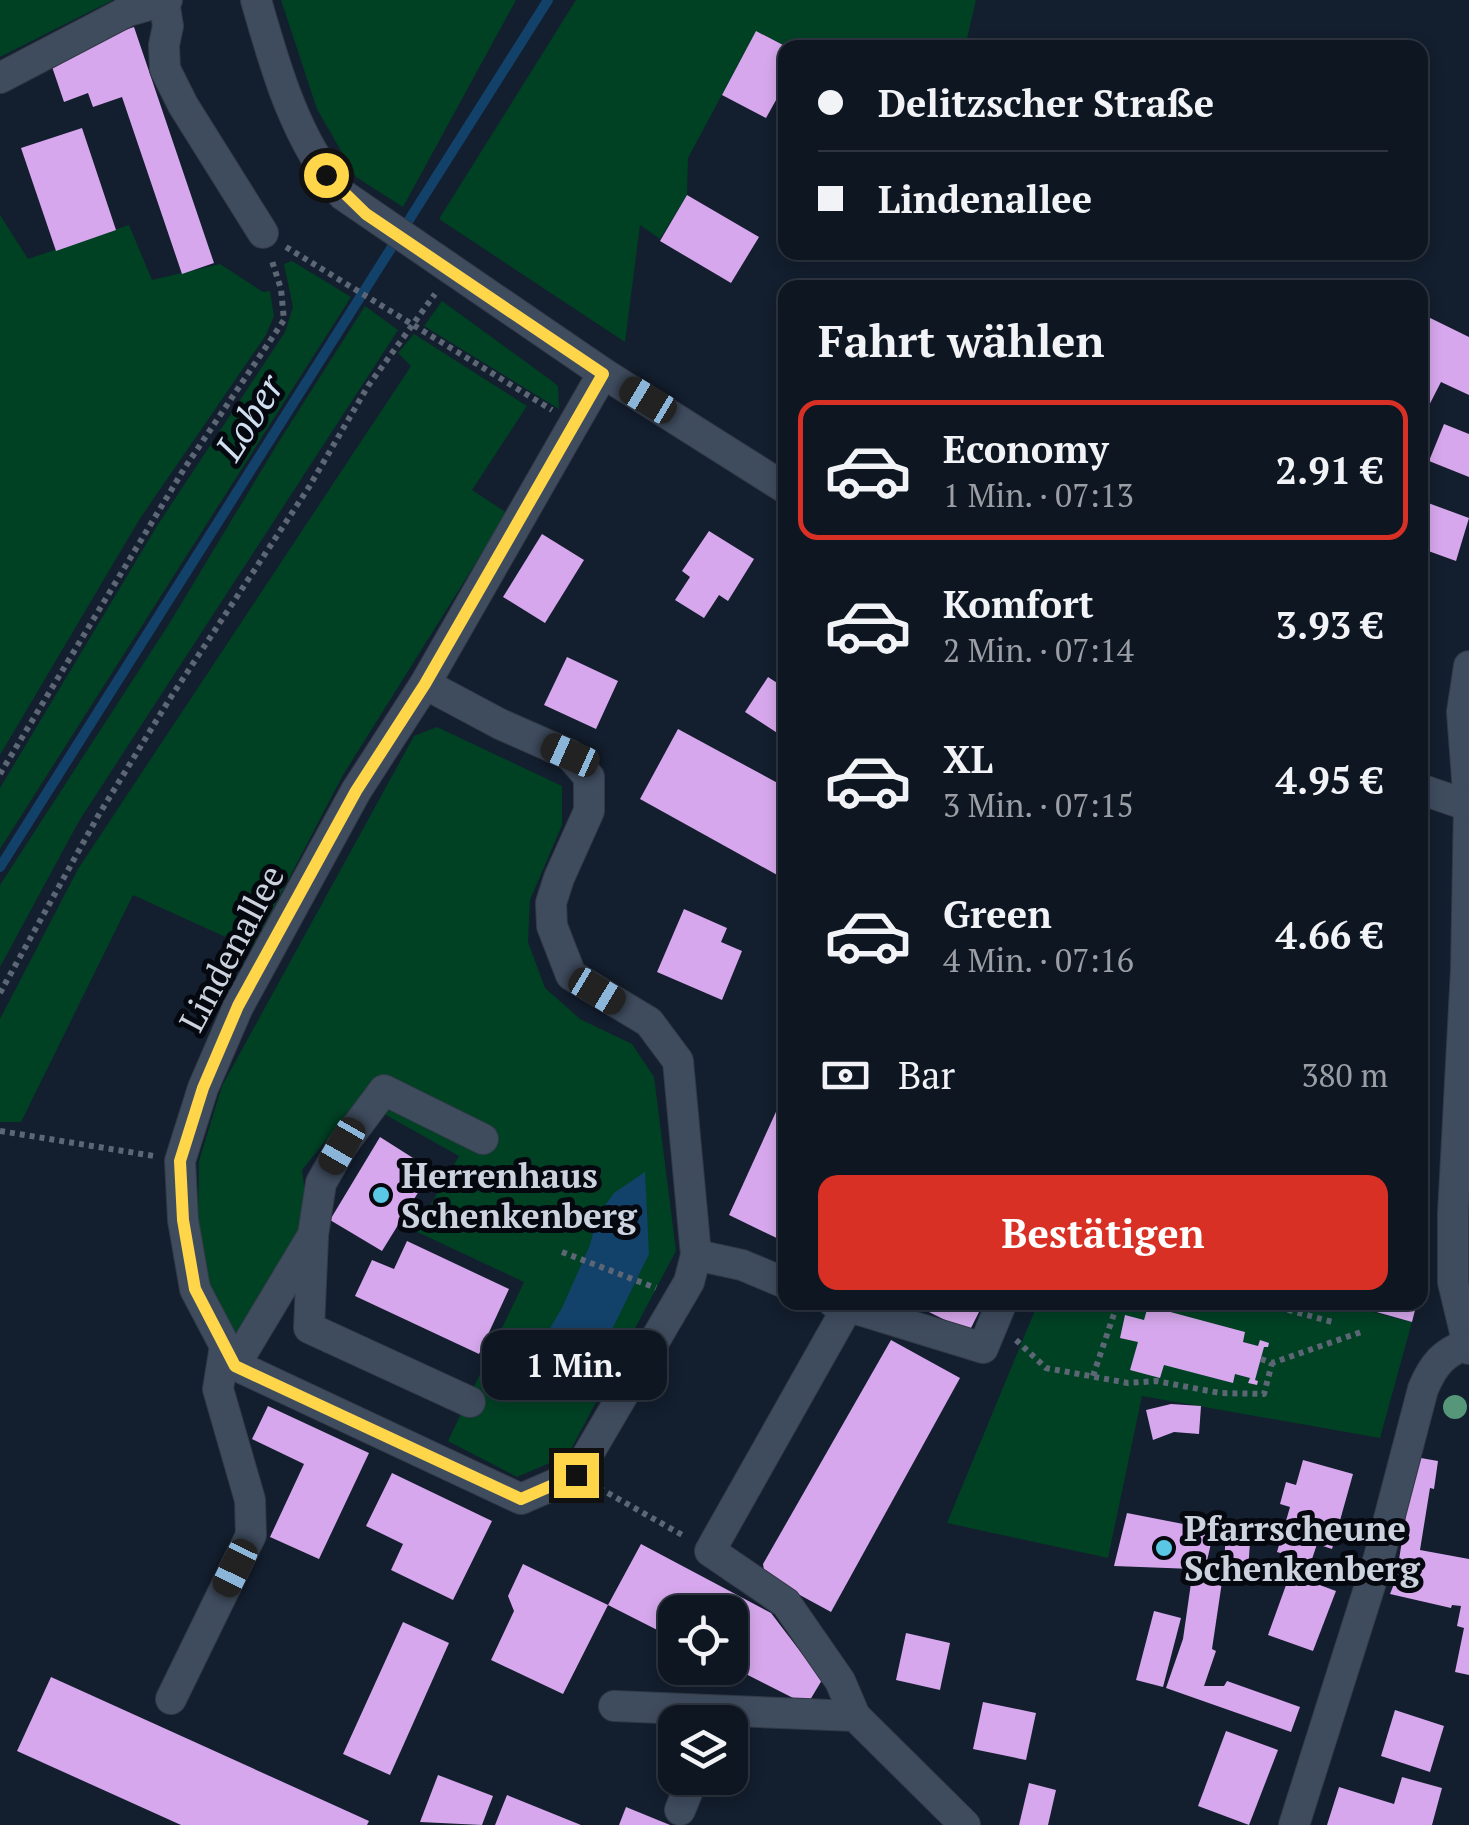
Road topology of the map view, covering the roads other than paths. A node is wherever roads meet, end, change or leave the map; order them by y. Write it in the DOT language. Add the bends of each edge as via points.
graph roads {
  1 [pos="165,0"];
  2 [pos="256,0"];
  3 [pos="0,78"];
  4 [pos="263,233"];
  5 [pos="603,374"];
  6 [pos="778,484"];
  7 [pos="1469,666"];
  8 [pos="425,684"];
  9 [pos="1428,792"];
  10 [pos="1469,805"];
  11 [pos="483,1138"];
  12 [pos="313,1235"];
  13 [pos="696,1255"];
  14 [pos="778,1280"];
  15 [pos="838,1310"];
  16 [pos="854,1310"];
  17 [pos="999,1310"];
  18 [pos="1468,1346"];
  19 [pos="230,1356"];
  20 [pos="470,1402"];
  21 [pos="171,1699"];
  22 [pos="614,1706"];
  23 [pos="658,1710"];
  24 [pos="748,1716"];
  25 [pos="855,1716"];
  26 [pos="686,1795"];
  27 [pos="680,1810"];
  28 [pos="1310,1811"];
  29 [pos="965,1825"];
  1 -- 3 [label="street" via="128,11"];
  1 -- 4 [label="street" via="165,69"];
  2 -- 5 [label="street" via="307,142 326,175 366,214"];
  5 -- 6 [label="street"];
  5 -- 8 [label="street, Lindenallee"];
  7 -- 10 [label="street" via="1462,712"];
  8 -- 13 [label="street" via="570,755 589,777 589,812 559,878 552,926 571,975 649,1022 678,1061"];
  8 -- 19 [label="street, Lindenallee" via="356,791 238,1006 180,1161 195,1289"];
  9 -- 10 [label="street"];
  10 -- 18 [label="street" via="1453,1214 1453,1282"];
  11 -- 12 [label="street" via="384,1090 320,1184"];
  12 -- 19 [label="street"];
  12 -- 20 [label="street" via="309,1328"];
  13 -- 14 [label="street"];
  13 -- 19 [label="street" via="689,1282 576,1475 521,1499"];
  15 -- 25 [label="street" via="710,1551 786,1603 840,1681"];
  16 -- 17 [label="street" via="983,1348"];
  18 -- 28 [label="street" via="1448,1351 1423,1389"];
  19 -- 21 [label="street" via="218,1388 250,1500 251,1535"];
  22 -- 23 [label="street"];
  24 -- 25 [label="street"];
  25 -- 29 [label="street"];
  26 -- 27 [label="street"];
}
